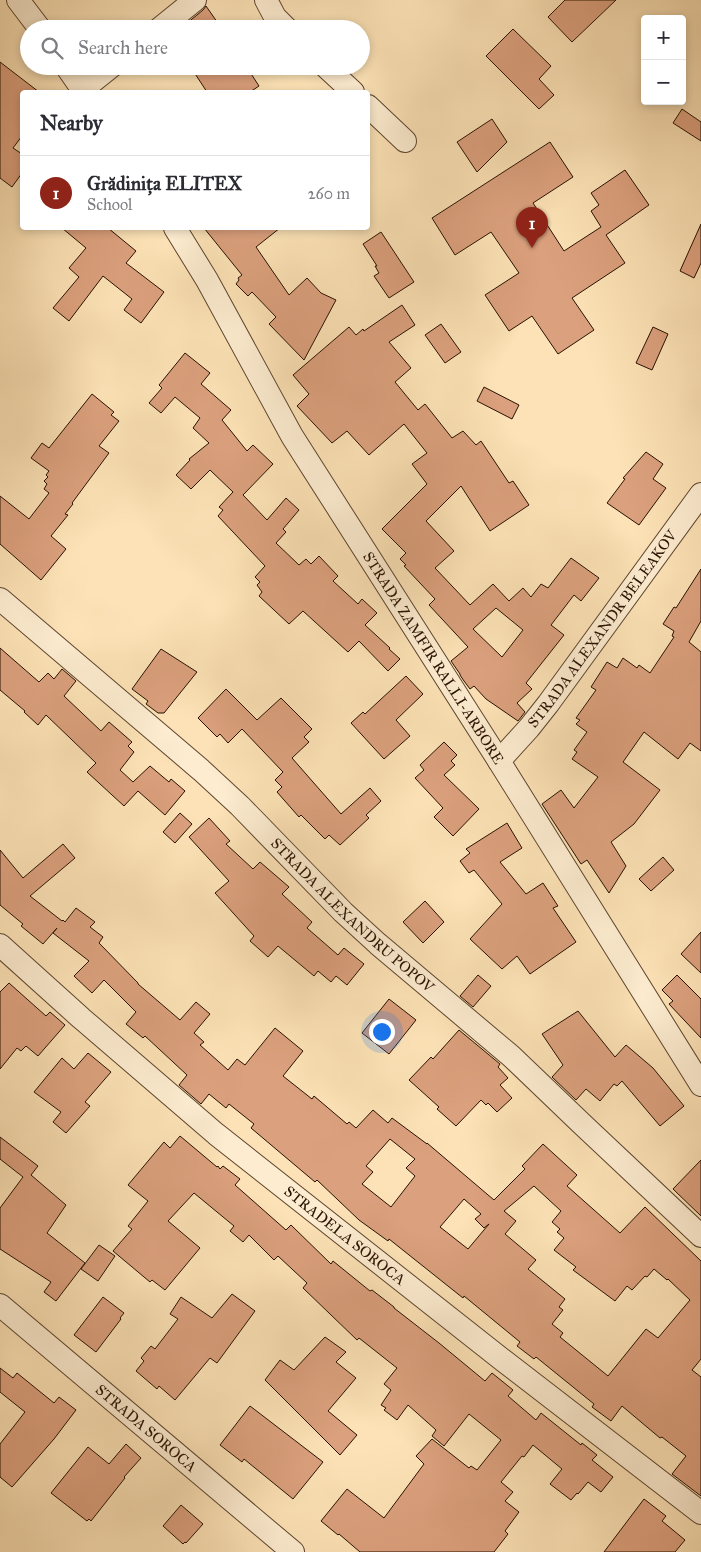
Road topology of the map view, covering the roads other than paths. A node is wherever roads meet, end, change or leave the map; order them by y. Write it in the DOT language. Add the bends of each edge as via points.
graph roads {
  1 [pos="18,0"];
  2 [pos="195,0"];
  3 [pos="266,0"];
  4 [pos="33,20"];
  5 [pos="170,20"];
  6 [pos="278,20"];
  7 [pos="72,75"];
  8 [pos="102,75"];
  9 [pos="335,75"];
  10 [pos="82,90"];
  11 [pos="84,90"];
  12 [pos="351,90"];
  13 [pos="370,108"];
  14 [pos="405,141"];
  15 [pos="176,230"];
  16 [pos="701,494"];
  17 [pos="0,599"];
  18 [pos="498,761"];
  19 [pos="0,946"];
  20 [pos="701,1085"];
  21 [pos="701,1236"];
  22 [pos="0,1305"];
  23 [pos="701,1513"];
  24 [pos="293,1552"];
  1 -- 4 [label="street"];
  2 -- 5 [label="street"];
  3 -- 6 [label="street"];
  7 -- 10 [label="street"];
  8 -- 11 [label="street"];
  9 -- 12 [label="street"];
  13 -- 14 [label="street"];
  15 -- 18 [label="street, STRADA ZAMFIR RALLI-ARBORE" via="292,436"];
  16 -- 18 [label="street, STRADA ALEXANDR BELEAKOV" via="548,704"];
  17 -- 21 [label="street, STRADA ALEXANDRU POPOV" via="201,770 343,912 511,1056"];
  18 -- 20 [label="street, STRADA ZAMFIR RALLI-ARBORE"];
  19 -- 23 [label="street, STRADELA SOROCА" via="216,1134"];
  22 -- 24 [label="street, STRADA SOROCA"];
}
